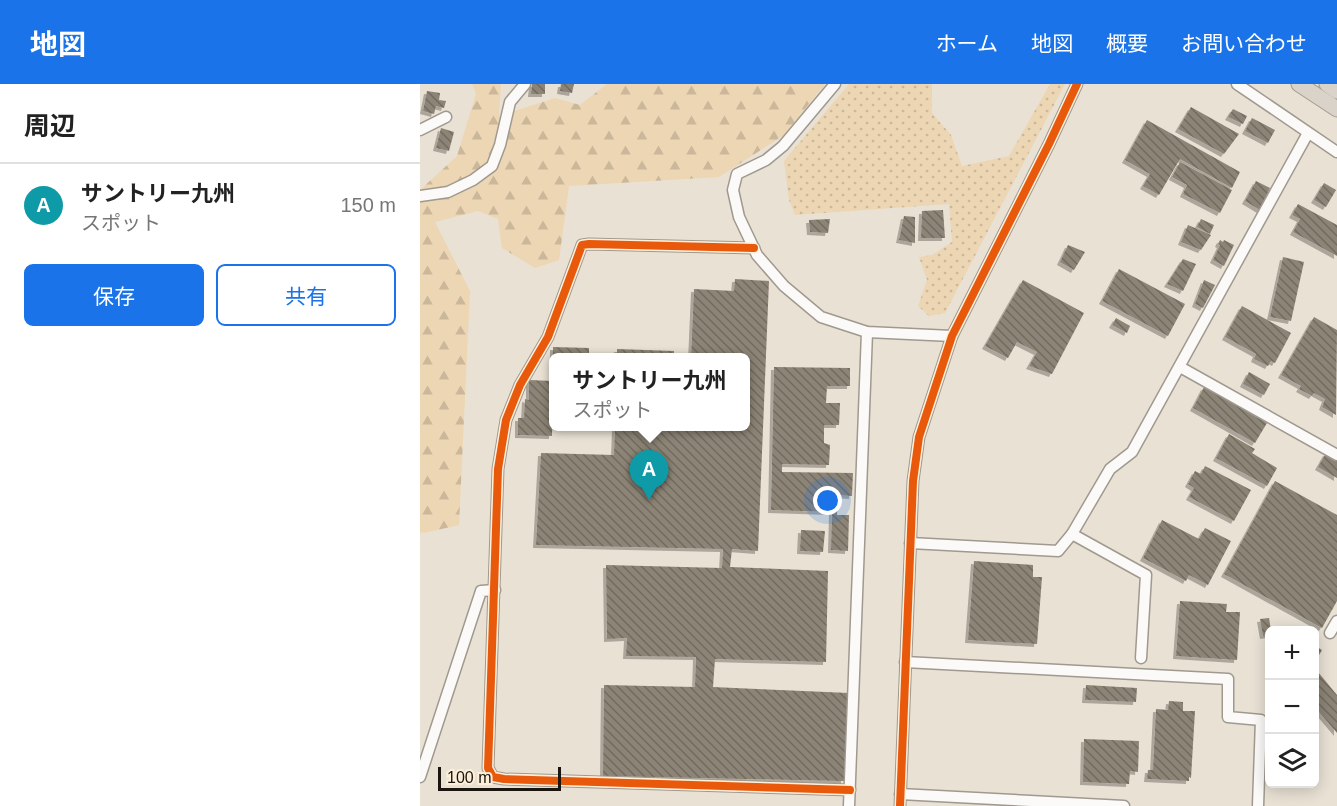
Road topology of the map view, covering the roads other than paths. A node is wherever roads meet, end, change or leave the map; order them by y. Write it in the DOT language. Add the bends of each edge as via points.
graph roads {
  1 [pos="525,84"];
  2 [pos="835,84"];
  3 [pos="1077,84"];
  4 [pos="1237,84"];
  5 [pos="1299,84"];
  6 [pos="1327,84"];
  7 [pos="1337,91"];
  8 [pos="1337,109"];
  9 [pos="446,117"];
  10 [pos="420,130"];
  11 [pos="1308,133"];
  12 [pos="1337,152"];
  13 [pos="420,196"];
  14 [pos="754,248"];
  15 [pos="867,332"];
  16 [pos="952,336"];
  17 [pos="1180,367"];
  18 [pos="1337,455"];
  19 [pos="1072,534"];
  20 [pos="910,543"];
  21 [pos="495,590"];
  22 [pos="1337,621"];
  23 [pos="1330,633"];
  24 [pos="1141,658"];
  25 [pos="904,662"];
  26 [pos="420,777"];
  27 [pos="850,790"];
  28 [pos="900,794"];
  29 [pos="849,806"];
  30 [pos="900,806"];
  31 [pos="1124,806"];
  32 [pos="1258,806"];
  1 -- 13 [label="street" via="510,102 492,166 448,192"];
  2 -- 14 [label="street" via="783,146 766,160 737,174 733,190"];
  3 -- 16 [label="street"];
  4 -- 11 [label="street"];
  5 -- 8 [label="highway"];
  6 -- 7 [label="highway"];
  9 -- 10 [label="street"];
  11 -- 12 [label="street"];
  11 -- 17 [label="street"];
  14 -- 15 [label="street" via="784,286 821,317"];
  14 -- 21 [label="street" via="582,245 548,336 520,385 506,420 498,469"];
  15 -- 16 [label="street"];
  15 -- 27 [label="street"];
  16 -- 20 [label="street" via="919,437"];
  17 -- 18 [label="street"];
  17 -- 19 [label="street" via="1132,452 1110,469"];
  19 -- 20 [label="street" via="1058,551"];
  19 -- 24 [label="street" via="1146,575"];
  20 -- 25 [label="street"];
  21 -- 26 [label="street" via="481,591"];
  21 -- 27 [label="street" via="488,768 493,777"];
  22 -- 23 [label="street"];
  25 -- 28 [label="street"];
  25 -- 32 [label="street" via="1228,679 1228,717 1261,720"];
  27 -- 29 [label="street"];
  28 -- 30 [label="street"];
  28 -- 31 [label="street"];
}
